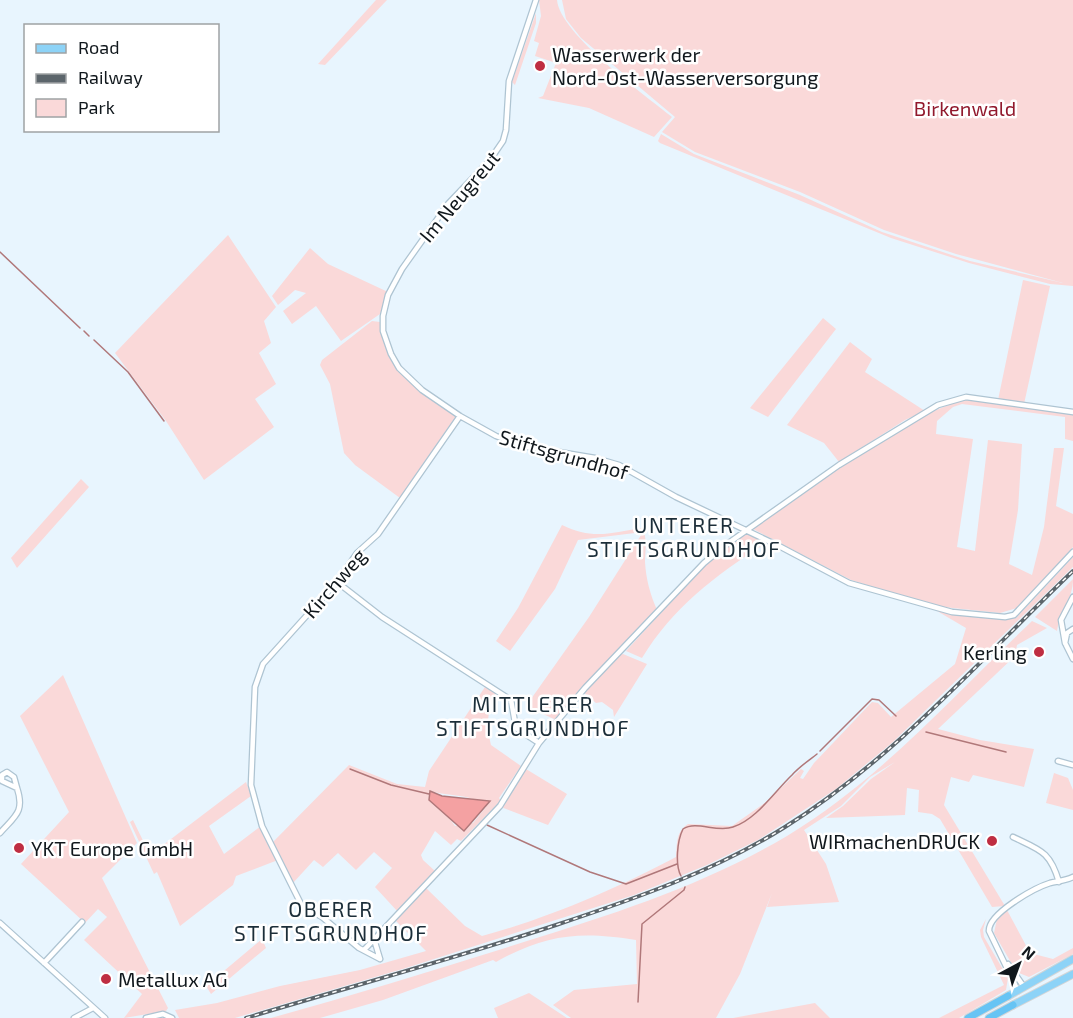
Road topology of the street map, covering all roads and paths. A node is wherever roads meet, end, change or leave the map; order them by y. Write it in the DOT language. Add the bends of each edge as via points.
graph roads {
  1 [pos="536,0"];
  2 [pos="382,316"];
  3 [pos="1073,412"];
  4 [pos="460,416"];
  5 [pos="746,530"];
  6 [pos="1073,552"];
  7 [pos="337,582"];
  8 [pos="1073,597"];
  9 [pos="1073,629"];
  10 [pos="1065,643"];
  11 [pos="1073,659"];
  12 [pos="539,743"];
  13 [pos="1058,761"];
  14 [pos="1073,765"];
  15 [pos="16,788"];
  16 [pos="0,833"];
  17 [pos="1013,837"];
  18 [pos="1073,877"];
  19 [pos="1059,882"];
  20 [pos="82,922"];
  21 [pos="0,923"];
  22 [pos="374,939"];
  23 [pos="364,950"];
  24 [pos="1073,959"];
  25 [pos="44,963"];
  26 [pos="1073,974"];
  27 [pos="1021,989"];
  28 [pos="1008,996"];
  29 [pos="1026,998"];
  30 [pos="1013,1005"];
  31 [pos="93,1008"];
  32 [pos="74,1018"];
  33 [pos="105,1018"];
  34 [pos="146,1018"];
  35 [pos="172,1018"];
  36 [pos="968,1018"];
  37 [pos="989,1018"];
  1 -- 2 [label="street, Im Neugreut" via="509,81 503,141 448,204 414,251 388,295"];
  2 -- 4 [label="street, Stiftsgrundhof" via="386,343 399,368 422,390"];
  3 -- 5 [label="street" via="966,397 938,405 848,459"];
  4 -- 5 [label="street, Stiftsgrundhof" via="523,446 619,465"];
  4 -- 7 [label="street, Kirchweg" via="378,534 357,553"];
  5 -- 6 [label="street, Stiftsgrundhof" via="849,583 979,616 1005,617 1017,613"];
  5 -- 12 [label="street" via="704,563 585,688"];
  7 -- 12 [label="street" via="368,608 511,700 516,728"];
  7 -- 23 [label="street, Kirchweg" via="263,664 255,687 251,764 254,805 298,900"];
  8 -- 10 [label="street" via="1062,620"];
  9 -- 10 [label="street" via="1067,633"];
  10 -- 11 [label="street"];
  12 -- 22 [label="street" via="500,806"];
  13 -- 14 [label="street"];
  15 -- 16 [label="street" via="20,810"];
  17 -- 19 [label="street" via="1047,855"];
  18 -- 19 [label="street"];
  19 -- 27 [label="street" via="1049,883 993,918 989,931"];
  20 -- 25 [label="street"];
  21 -- 25 [label="street"];
  22 -- 23 [label="street"];
  22 -- 23 [label="street" via="380,959"];
  24 -- 27 [label="main road"];
  25 -- 31 [label="street"];
  26 -- 29 [label="main road"];
  27 -- 28 [label="main road"];
  27 -- 29 [label="main road"];
  28 -- 36 [label="highway"];
  29 -- 30 [label="main road"];
  30 -- 37 [label="highway"];
  31 -- 32 [label="street"];
  31 -- 33 [label="street"];
  34 -- 35 [label="street" via="163,1014"];
}
